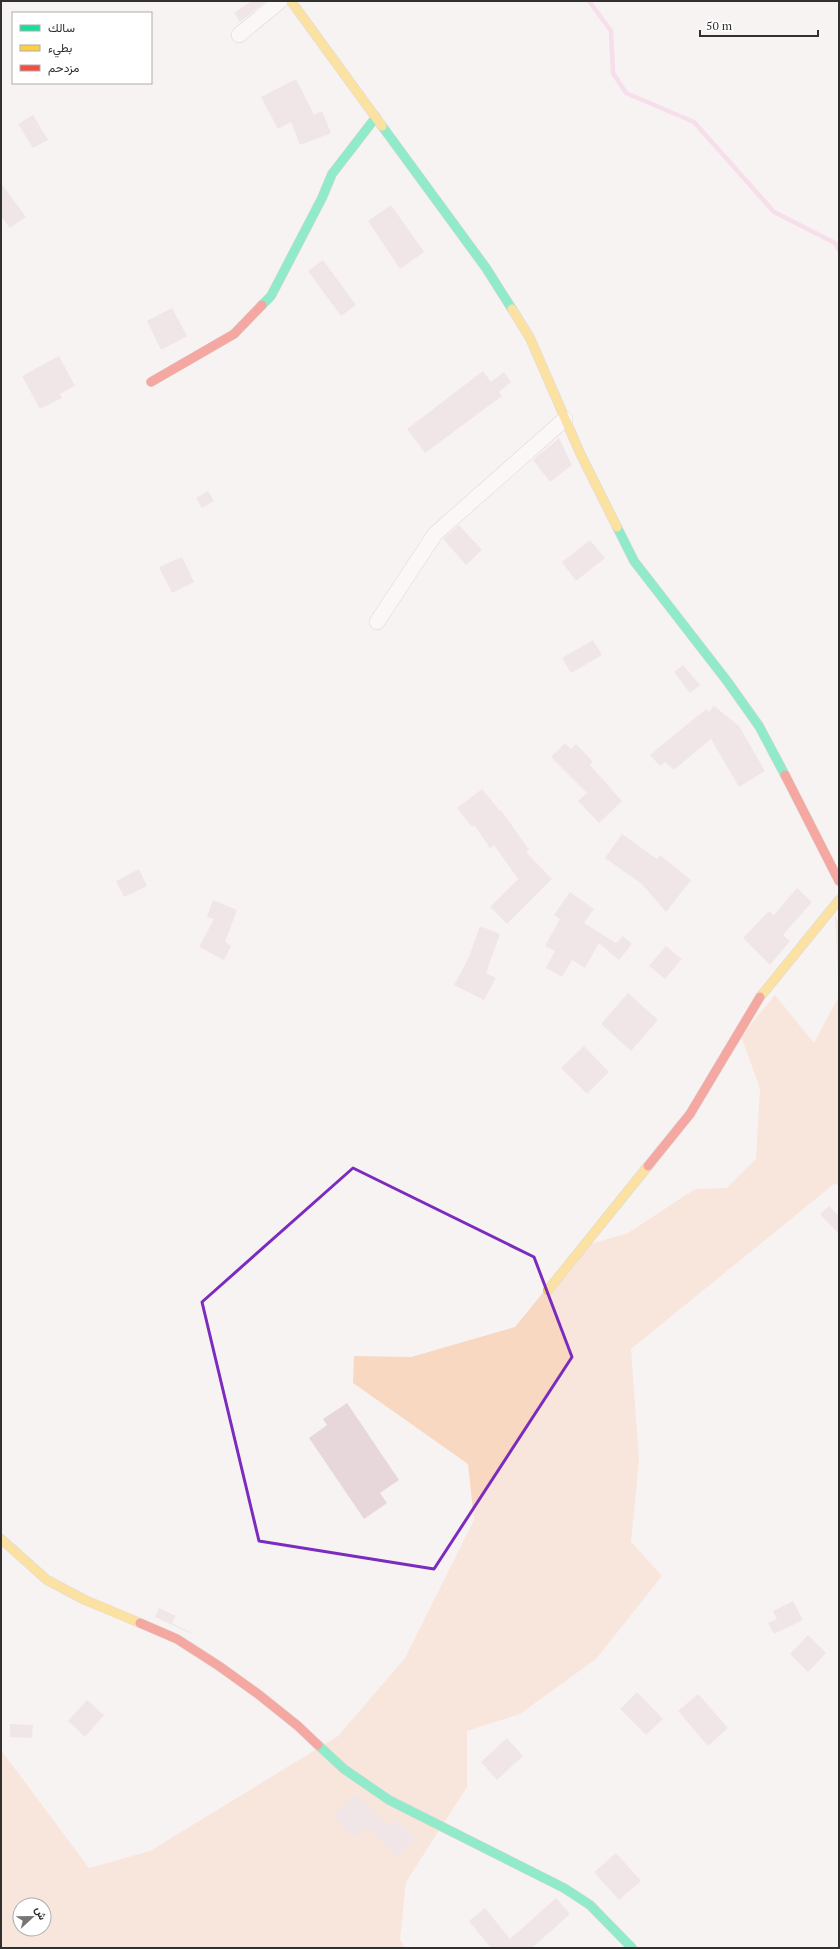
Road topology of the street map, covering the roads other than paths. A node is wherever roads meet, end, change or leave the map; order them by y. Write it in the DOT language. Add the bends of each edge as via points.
graph roads {
  1 [pos="280,1"];
  2 [pos="290,1"];
  3 [pos="239,35"];
  4 [pos="376,117"];
  5 [pos="151,382"];
  6 [pos="565,419"];
  7 [pos="377,622"];
  8 [pos="839,881"];
  9 [pos="839,900"];
  10 [pos="548,1290"];
  11 [pos="1,1539"];
  12 [pos="632,1948"];
  1 -- 3 [label="street"];
  2 -- 4 [label="street"];
  4 -- 5 [label="street" via="332,174 270,296 234,334"];
  4 -- 6 [label="street" via="486,268 530,338"];
  6 -- 7 [label="street" via="435,534"];
  6 -- 8 [label="street" via="634,561 759,726"];
  9 -- 10 [label="street" via="761,995 690,1114"];
  11 -- 12 [label="street" via="46,1580 84,1600 177,1640 219,1666 298,1726 344,1769 389,1800 564,1888 590,1905"];
}
